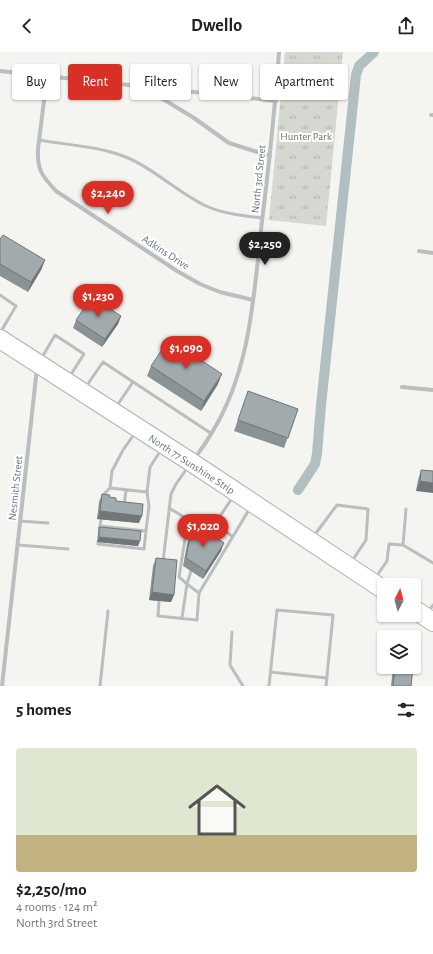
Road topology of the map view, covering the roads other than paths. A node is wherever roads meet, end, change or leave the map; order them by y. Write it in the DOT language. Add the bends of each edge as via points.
graph roads {
  1 [pos="280,52"];
  2 [pos="0,71"];
  3 [pos="12,73"];
  4 [pos="60,78"];
  5 [pos="130,86"];
  6 [pos="191,92"];
  7 [pos="44,100"];
  8 [pos="164,100"];
  9 [pos="276,101"];
  10 [pos="39,140"];
  11 [pos="270,156"];
  12 [pos="262,218"];
  13 [pos="419,251"];
  14 [pos="433,253"];
  15 [pos="0,295"];
  16 [pos="253,300"];
  17 [pos="0,333"];
  18 [pos="0,339"];
  19 [pos="38,364"];
  20 [pos="66,382"];
  21 [pos="133,382"];
  22 [pos="402,387"];
  23 [pos="433,390"];
  24 [pos="82,392"];
  25 [pos="112,412"];
  26 [pos="138,428"];
  27 [pos="212,434"];
  28 [pos="164,445"];
  29 [pos="191,462"];
  30 [pos="110,488"];
  31 [pos="126,490"];
  32 [pos="146,492"];
  33 [pos="236,492"];
  34 [pos="103,502"];
  35 [pos="253,503"];
  36 [pos="169,508"];
  37 [pos="406,509"];
  38 [pos="124,510"];
  39 [pos="101,520"];
  40 [pos="188,520"];
  41 [pos="20,521"];
  42 [pos="122,522"];
  43 [pos="48,523"];
  44 [pos="214,524"];
  45 [pos="100,526"];
  46 [pos="108,527"];
  47 [pos="120,528"];
  48 [pos="130,529"];
  49 [pos="146,531"];
  50 [pos="209,532"];
  51 [pos="99,533"];
  52 [pos="107,534"];
  53 [pos="118,535"];
  54 [pos="129,536"];
  55 [pos="207,536"];
  56 [pos="232,536"];
  57 [pos="310,541"];
  58 [pos="98,542"];
  59 [pos="18,544"];
  60 [pos="403,545"];
  61 [pos="68,549"];
  62 [pos="433,563"];
  63 [pos="348,566"];
  64 [pos="162,567"];
  65 [pos="191,571"];
  66 [pos="381,578"];
  67 [pos="187,584"];
  68 [pos="377,585"];
  69 [pos="199,593"];
  70 [pos="159,601"];
  71 [pos="108,611"];
  72 [pos="182,618"];
  73 [pos="232,632"];
  74 [pos="270,672"];
  75 [pos="327,678"];
  76 [pos="2,686"];
  77 [pos="100,686"];
  78 [pos="243,686"];
  79 [pos="269,686"];
  80 [pos="326,686"];
  1 -- 9 [label="street, North 3rd Street"];
  2 -- 3 [label="street"];
  4 -- 5 [label="street"];
  6 -- 9 [label="street"];
  7 -- 10 [label="street, Adkins Drive"];
  8 -- 11 [label="street" via="229,143"];
  9 -- 11 [label="street, North 3rd Street"];
  10 -- 12 [label="lane" via="123,156 207,206 226,213"];
  10 -- 16 [label="street, Adkins Drive" via="38,158 42,176 56,191 200,284 230,296"];
  11 -- 12 [label="street, North 3rd Street"];
  12 -- 16 [label="street, North 3rd Street"];
  13 -- 14 [label="street"];
  15 -- 17 [label="lane" via="16,306"];
  16 -- 27 [label="street, North 3rd Street" via="238,374"];
  18 -- 19 [label="main road, North 77 Sunshine Strip"];
  19 -- 20 [label="main road, North 77 Sunshine Strip"];
  19 -- 20 [label="lane" via="55,335 84,354"];
  19 -- 41 [label="street, Nesmith Street"];
  20 -- 24 [label="main road, North 77 Sunshine Strip"];
  21 -- 24 [label="lane" via="103,362"];
  21 -- 25 [label="lane"];
  21 -- 27 [label="lane"];
  22 -- 23 [label="street"];
  24 -- 25 [label="main road, North 77 Sunshine Strip"];
  25 -- 26 [label="main road, North 77 Sunshine Strip"];
  26 -- 28 [label="main road, North 77 Sunshine Strip"];
  26 -- 30 [label="lane" via="112,471"];
  27 -- 29 [label="street, North 3rd Street"];
  28 -- 29 [label="main road, North 77 Sunshine Strip"];
  28 -- 32 [label="lane" via="150,467"];
  29 -- 33 [label="main road, North 77 Sunshine Strip"];
  29 -- 36 [label="lane" via="171,494"];
  30 -- 31 [label="lane"];
  30 -- 34 [label="lane" via="104,495"];
  31 -- 32 [label="lane"];
  31 -- 38 [label="lane"];
  32 -- 49 [label="lane" via="149,506"];
  33 -- 35 [label="main road, North 77 Sunshine Strip"];
  33 -- 44 [label="lane"];
  35 -- 56 [label="lane"];
  35 -- 57 [label="main road, North 77 Sunshine Strip"];
  36 -- 40 [label="lane"];
  36 -- 64 [label="lane"];
  37 -- 60 [label="lane"];
  39 -- 45 [label="lane"];
  40 -- 50 [label="lane"];
  40 -- 67 [label="lane" via="179,577"];
  41 -- 43 [label="lane"];
  41 -- 59 [label="street, Nesmith Street"];
  42 -- 47 [label="lane"];
  44 -- 50 [label="lane"];
  44 -- 56 [label="lane"];
  45 -- 46 [label="lane"];
  45 -- 51 [label="lane"];
  46 -- 47 [label="lane"];
  46 -- 52 [label="lane"];
  47 -- 48 [label="lane"];
  47 -- 53 [label="lane"];
  48 -- 49 [label="lane"];
  48 -- 54 [label="lane"];
  49 -- 58 [label="lane" via="144,549"];
  50 -- 55 [label="lane"];
  56 -- 69 [label="lane"];
  57 -- 63 [label="main road, North 77 Sunshine Strip"];
  57 -- 63 [label="lane" via="337,505 368,509 366,540"];
  59 -- 61 [label="lane"];
  59 -- 76 [label="street, Nesmith Street"];
  60 -- 62 [label="lane"];
  60 -- 66 [label="lane" via="389,544 387,561"];
  63 -- 68 [label="main road, North 77 Sunshine Strip"];
  65 -- 67 [label="lane"];
  67 -- 69 [label="lane"];
  67 -- 72 [label="lane"];
  69 -- 72 [label="lane" via="197,620"];
  70 -- 72 [label="lane" via="158,616"];
  71 -- 77 [label="lane"];
  73 -- 78 [label="lane" via="230,665"];
  74 -- 75 [label="lane"];
  74 -- 75 [label="lane" via="277,610 333,615"];
  74 -- 79 [label="lane"];
  75 -- 80 [label="lane"];
}
